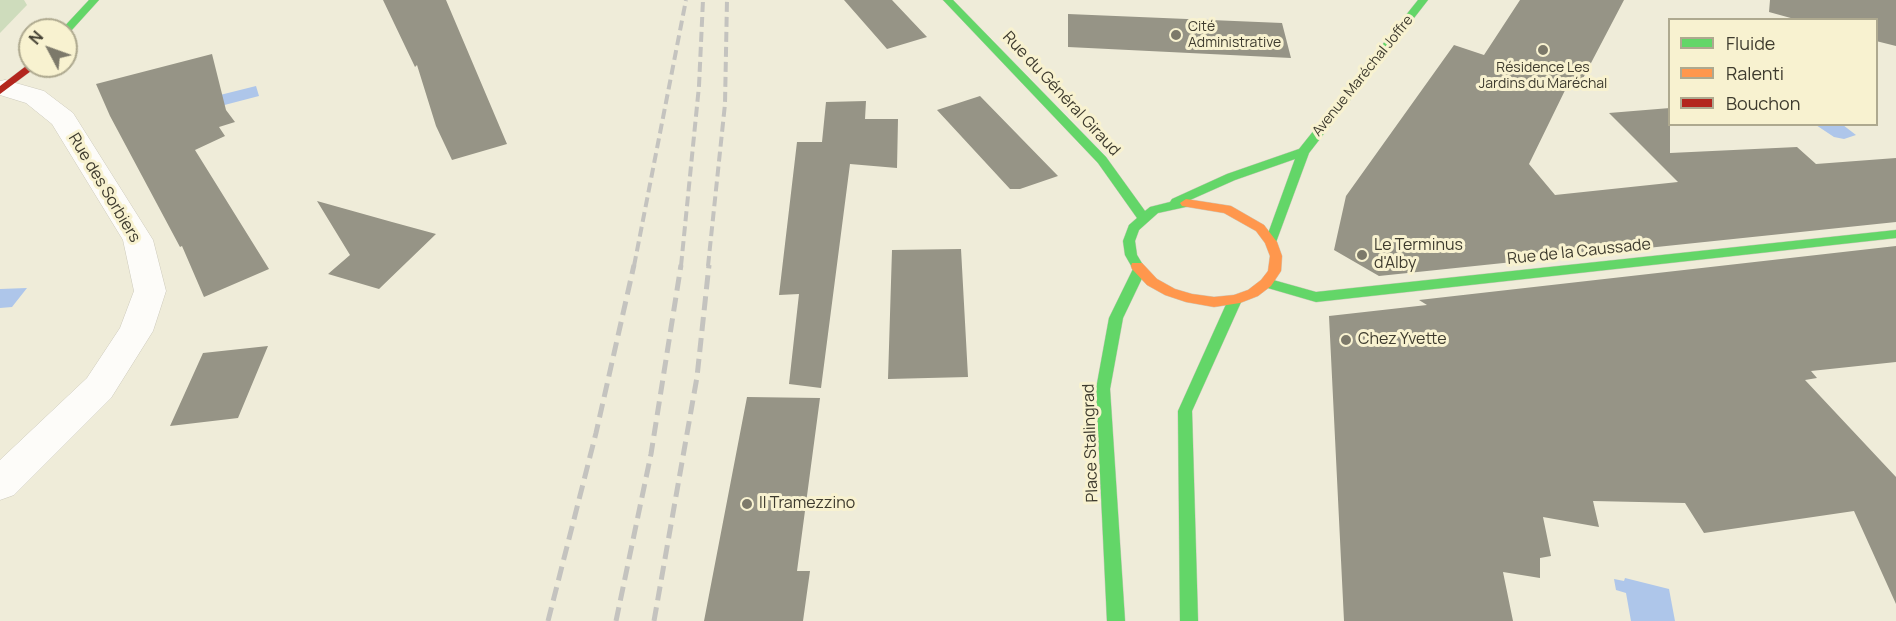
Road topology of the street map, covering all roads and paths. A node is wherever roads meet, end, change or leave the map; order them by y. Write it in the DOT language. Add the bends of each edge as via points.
graph roads {
  1 [pos="94,0"];
  2 [pos="948,0"];
  3 [pos="1423,0"];
  4 [pos="77,18"];
  5 [pos="18,77"];
  6 [pos="3,90"];
  7 [pos="1303,152"];
  8 [pos="1167,206"];
  9 [pos="1143,217"];
  10 [pos="1896,234"];
  11 [pos="1271,242"];
  12 [pos="1139,270"];
  13 [pos="1266,283"];
  14 [pos="1235,300"];
  15 [pos="0,484"];
  16 [pos="1116,621"];
  17 [pos="1189,621"];
  1 -- 4 [label="main road"];
  2 -- 9 [label="main road, Rue du Général Giraud" via="1102,160"];
  3 -- 7 [label="main road, Avenue Maréchal Joffre"];
  5 -- 6 [label="main road"];
  6 -- 15 [label="street, Rue des Sorbiers" via="35,97 63,119 138,240 150,291 136,331 99,388"];
  7 -- 8 [label="main road" via="1231,177"];
  7 -- 11 [label="main road"];
  8 -- 9 [label="main road"];
  8 -- 11 [label="main road" via="1186,203 1227,209 1260,228"];
  9 -- 12 [label="main road" via="1133,228 1129,241"];
  10 -- 13 [label="main road, Rue de la Caussade" via="1316,297"];
  11 -- 13 [label="main road" via="1276,256 1274,271"];
  12 -- 14 [label="main road" via="1152,282 1180,296 1214,302"];
  12 -- 16 [label="main road, Place Stalingrad" via="1116,318 1103,389"];
  13 -- 14 [label="main road"];
  14 -- 17 [label="main road" via="1185,411"];
}
